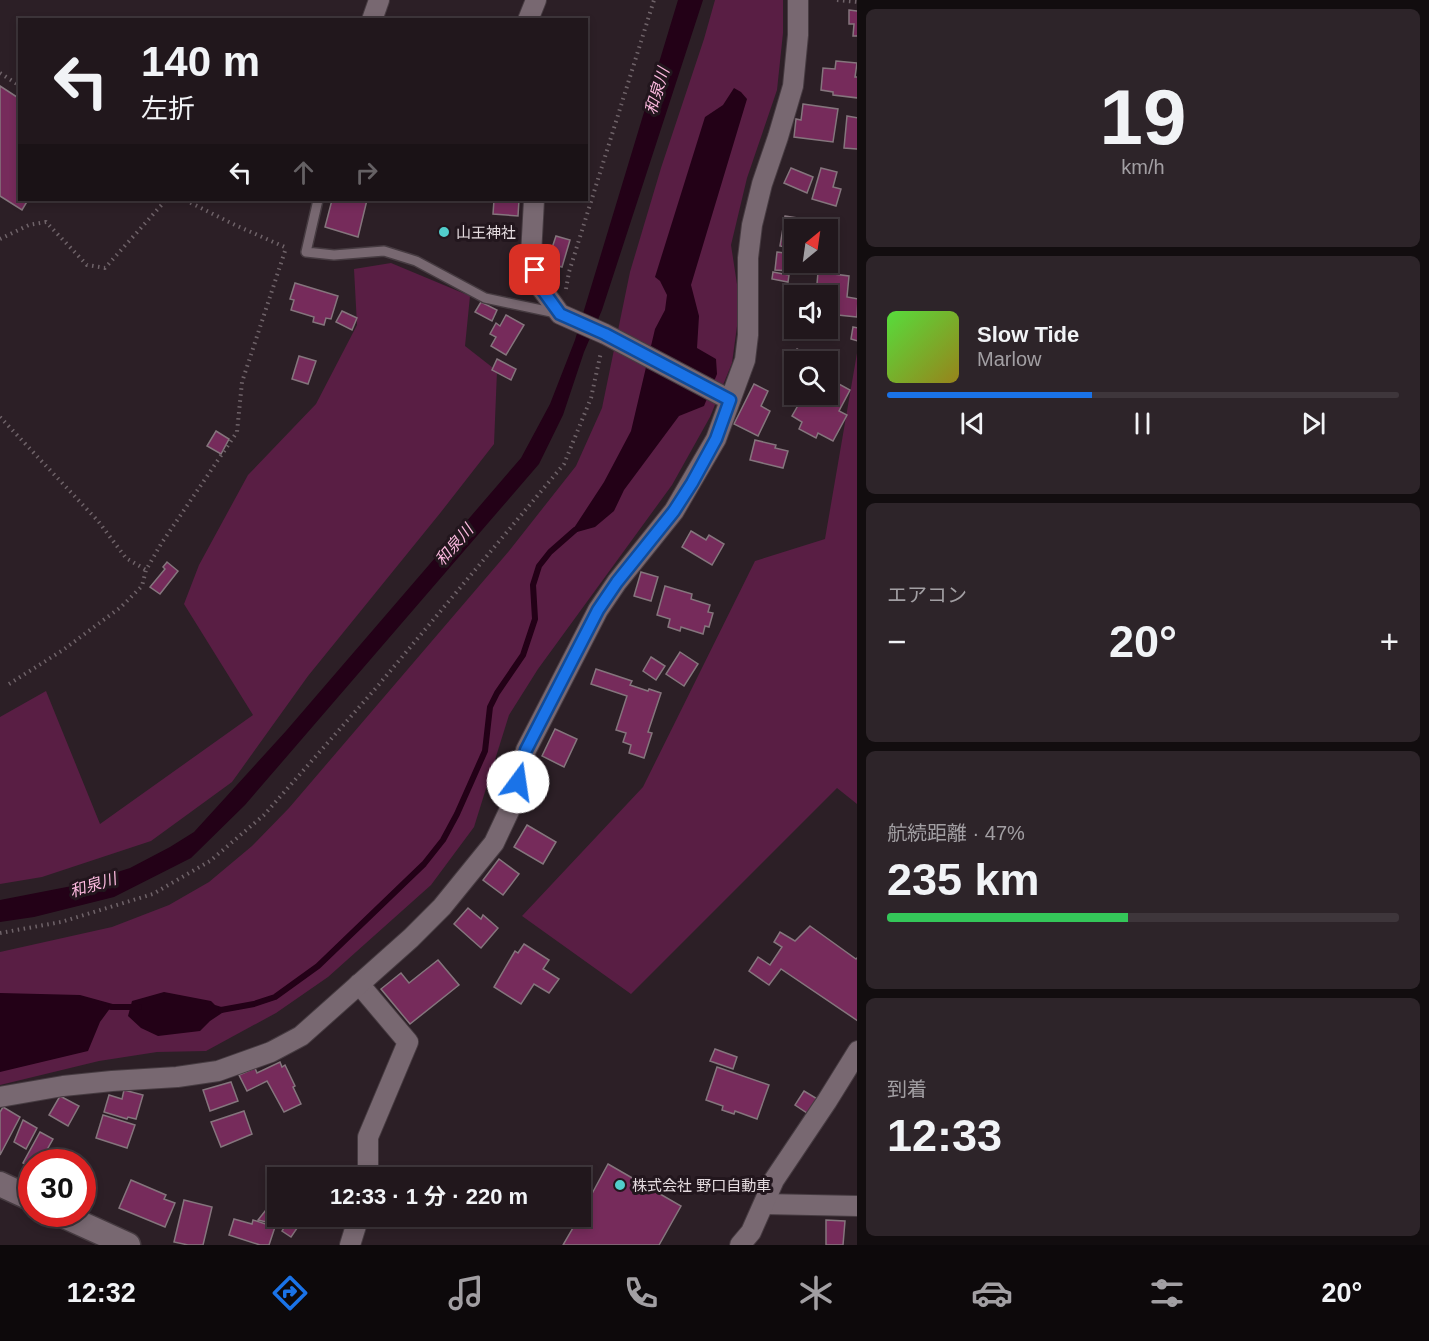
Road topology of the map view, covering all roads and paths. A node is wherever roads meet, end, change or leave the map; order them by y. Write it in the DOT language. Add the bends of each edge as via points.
graph roads {
  1 [pos="379,0"];
  2 [pos="536,0"];
  3 [pos="654,0"];
  4 [pos="798,0"];
  5 [pos="837,0"];
  6 [pos="857,2"];
  7 [pos="373,18"];
  8 [pos="529,18"];
  9 [pos="0,74"];
  10 [pos="18,85"];
  11 [pos="165,201"];
  12 [pos="187,201"];
  13 [pos="318,201"];
  14 [pos="534,201"];
  15 [pos="0,239"];
  16 [pos="286,248"];
  17 [pos="306,252"];
  18 [pos="560,314"];
  19 [pos="605,334"];
  20 [pos="730,400"];
  21 [pos="0,417"];
  22 [pos="146,570"];
  23 [pos="9,684"];
  24 [pos="0,933"];
  25 [pos="359,984"];
  26 [pos="857,1053"];
  27 [pos="0,1097"];
  28 [pos="368,1167"];
  29 [pos="0,1184"];
  30 [pos="18,1192"];
  31 [pos="764,1204"];
  32 [pos="857,1206"];
  33 [pos="89,1227"];
  34 [pos="356,1227"];
  35 [pos="128,1245"];
  36 [pos="350,1245"];
  37 [pos="740,1245"];
  1 -- 7 [label="street"];
  2 -- 8 [label="street"];
  3 -- 18 [label="path" via="569,272"];
  4 -- 20 [label="street" via="793,86 752,225 745,360"];
  5 -- 6 [label="path"];
  9 -- 10 [label="path"];
  11 -- 15 [label="path" via="105,268 87,265 46,222 29,225"];
  12 -- 16 [label="path"];
  13 -- 17 [label="lane"];
  14 -- 18 [label="street" via="531,255 539,285"];
  16 -- 17 [label="path"];
  16 -- 22 [label="path" via="242,382 237,432"];
  17 -- 18 [label="lane" via="334,255 384,251 416,261 485,298"];
  18 -- 19 [label="street"];
  19 -- 20 [label="street"];
  19 -- 24 [label="path" via="591,398 564,464 264,815 210,861 153,894 61,921"];
  20 -- 25 [label="street" via="716,439 692,483 598,610 526,750 510,809 494,843 442,907"];
  21 -- 22 [label="path" via="98,521 126,558"];
  22 -- 23 [label="path" via="142,586 121,608"];
  25 -- 27 [label="street" via="301,1036 271,1053 218,1071 63,1086"];
  25 -- 28 [label="street" via="408,1042 368,1137"];
  26 -- 31 [label="street" via="774,1180"];
  29 -- 30 [label="street"];
  31 -- 32 [label="street"];
  31 -- 37 [label="street"];
  33 -- 35 [label="street"];
  34 -- 36 [label="street"];
}
